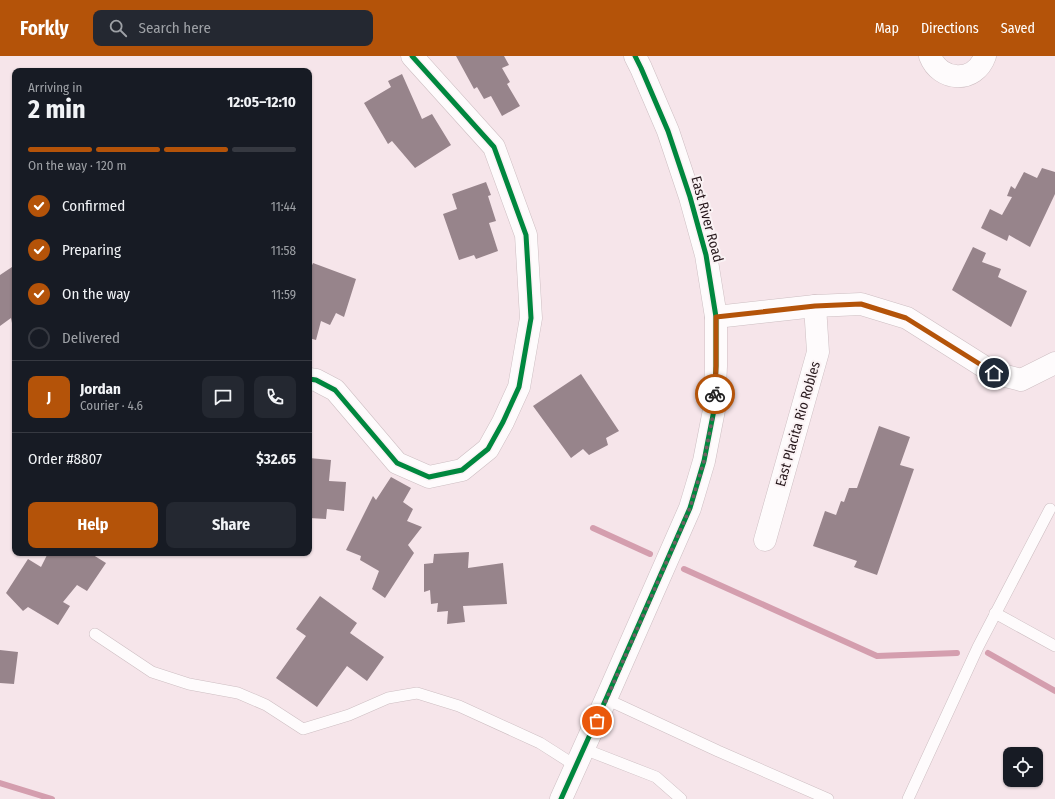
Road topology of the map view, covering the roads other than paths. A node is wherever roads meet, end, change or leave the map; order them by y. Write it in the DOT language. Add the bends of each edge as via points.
graph roads {
  1 [pos="412,56"];
  2 [pos="635,56"];
  3 [pos="930,56"];
  4 [pos="985,56"];
  5 [pos="815,306"];
  6 [pos="716,317"];
  7 [pos="1055,363"];
  8 [pos="312,379"];
  9 [pos="1050,509"];
  10 [pos="766,540"];
  11 [pos="995,613"];
  12 [pos="95,634"];
  13 [pos="1055,646"];
  14 [pos="606,699"];
  15 [pos="580,758"];
  16 [pos="561,799"];
  17 [pos="681,799"];
  18 [pos="828,799"];
  19 [pos="908,799"];
  1 -- 8 [label="street" via="494,147 526,235 531,318 519,387 488,449 462,470 429,477 397,463 334,390"];
  2 -- 6 [label="street, East River Road" via="668,131 690,197 706,256"];
  3 -- 4 [label="street" via="934,65 950,76 969,74 977,69"];
  5 -- 6 [label="street"];
  5 -- 7 [label="street" via="861,304 906,318 994,373 1007,377 1021,380"];
  5 -- 10 [label="street, East Placita Rio Robles" via="818,352"];
  6 -- 14 [label="street, East River Road" via="714,410 704,461 690,508"];
  9 -- 11 [label="lane"];
  11 -- 13 [label="lane"];
  11 -- 19 [label="lane"];
  12 -- 15 [label="lane" via="152,672 189,684 238,693 266,705 303,729 349,715 388,698 417,693 459,706 540,743"];
  14 -- 15 [label="street, East River Road"];
  14 -- 18 [label="lane"];
  15 -- 16 [label="street, East River Road"];
  15 -- 17 [label="lane" via="656,777"];
}
